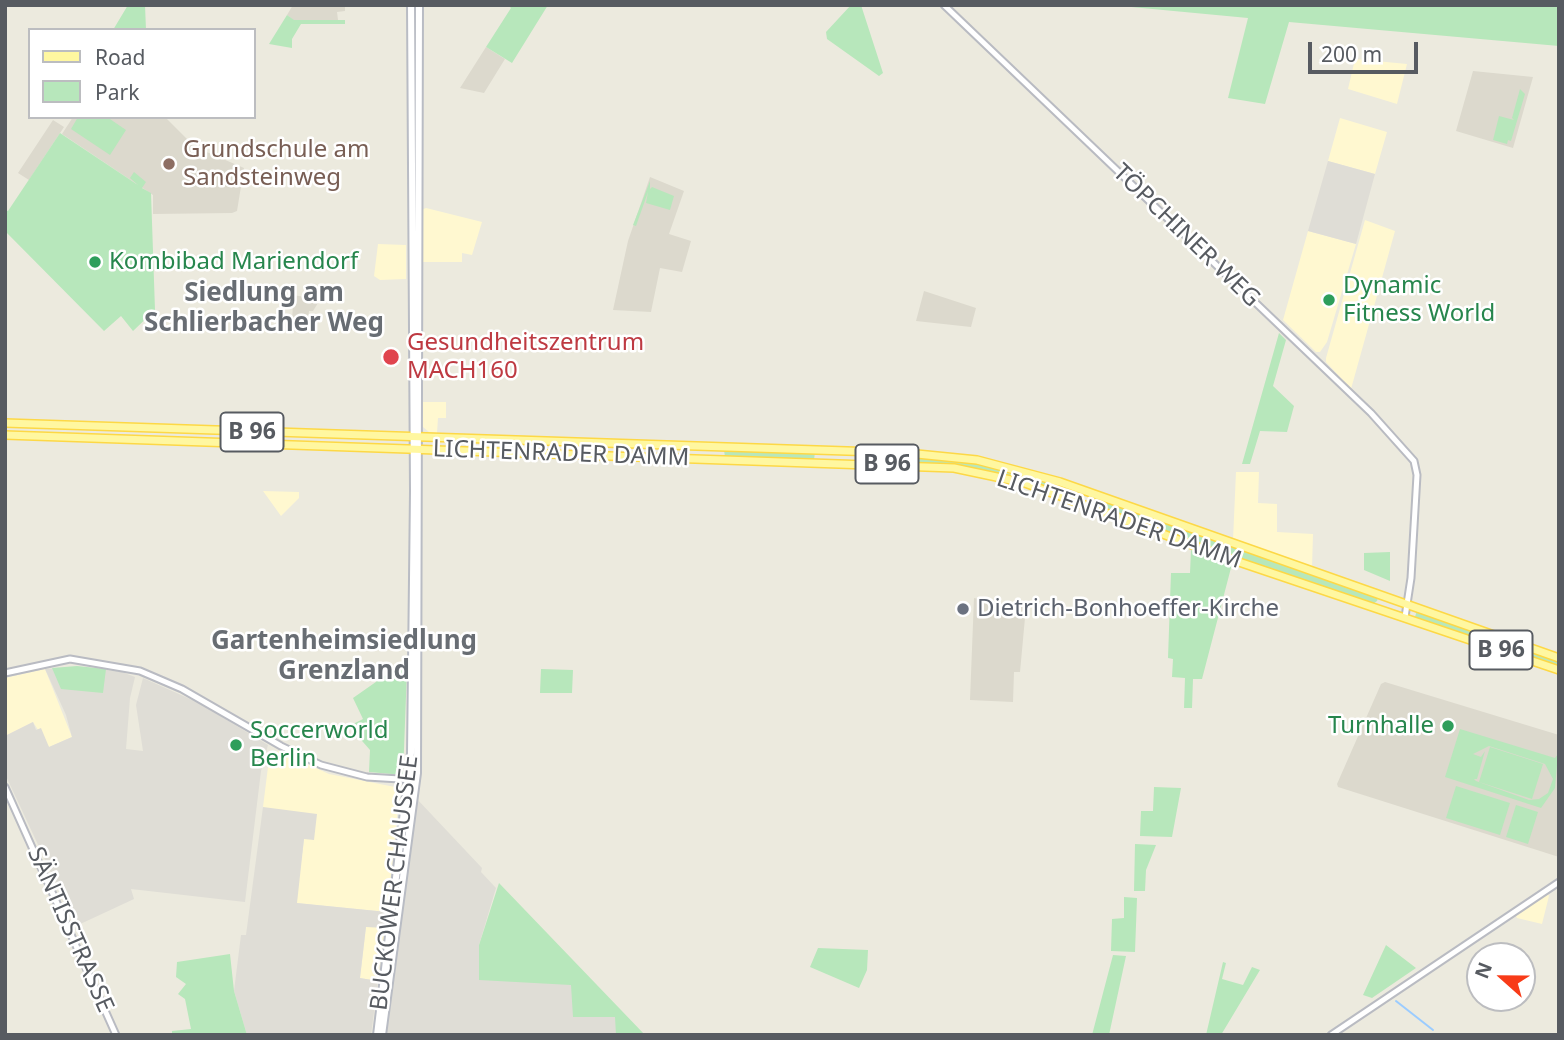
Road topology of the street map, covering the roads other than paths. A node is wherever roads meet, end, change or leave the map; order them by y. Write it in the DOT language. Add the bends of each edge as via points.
graph roads {
  1 [pos="411,5"];
  2 [pos="419,5"];
  3 [pos="944,5"];
  4 [pos="5,423"];
  5 [pos="5,435"];
  6 [pos="384,436"];
  7 [pos="416,437"];
  8 [pos="447,439"];
  9 [pos="384,448"];
  10 [pos="416,449"];
  11 [pos="447,450"];
  12 [pos="1096,495"];
  13 [pos="1091,506"];
  14 [pos="1380,595"];
  15 [pos="1409,605"];
  16 [pos="1376,608"];
  17 [pos="1405,617"];
  18 [pos="1489,633"];
  19 [pos="1467,638"];
  20 [pos="1559,658"];
  21 [pos="1559,670"];
  22 [pos="5,673"];
  23 [pos="412,780"];
  24 [pos="5,787"];
  25 [pos="1559,881"];
  26 [pos="116,1035"];
  27 [pos="377,1035"];
  28 [pos="382,1035"];
  29 [pos="1331,1035"];
  1 -- 7 [label="main road"];
  2 -- 7 [label="main road"];
  3 -- 15 [label="street, TÖPCHINER WEG" via="1371,413 1414,461"];
  4 -- 6 [label="main road, B 96"];
  5 -- 9 [label="main road, B 96"];
  6 -- 7 [label="main road, B 96"];
  6 -- 9 [label="main road"];
  7 -- 8 [label="main road, LICHTENRADER DAMM / B 96"];
  7 -- 10 [label="main road, BUCKOWER CHAUSSEE"];
  8 -- 11 [label="main road"];
  8 -- 12 [label="main road, LICHTENRADER DAMM / B 96" via="938,455 996,463"];
  9 -- 10 [label="main road, B 96"];
  10 -- 11 [label="main road, LICHTENRADER DAMM / B 96"];
  10 -- 23 [label="main road, BUCKOWER CHAUSSEE"];
  11 -- 13 [label="main road, LICHTENRADER DAMM / B 96" via="931,466 999,476"];
  12 -- 13 [label="main road"];
  12 -- 14 [label="main road, LICHTENRADER DAMM / B 96"];
  13 -- 16 [label="main road, LICHTENRADER DAMM / B 96"];
  14 -- 15 [label="main road, LICHTENRADER DAMM / B 96"];
  14 -- 16 [label="main road"];
  15 -- 17 [label="street"];
  15 -- 18 [label="main road, LICHTENRADER DAMM / B 96"];
  16 -- 17 [label="main road, LICHTENRADER DAMM / B 96"];
  17 -- 19 [label="main road, LICHTENRADER DAMM / B 96"];
  18 -- 19 [label="main road"];
  18 -- 20 [label="main road, LICHTENRADER DAMM / B 96"];
  19 -- 21 [label="main road, LICHTENRADER DAMM / B 96"];
  22 -- 23 [label="street" via="66,661 140,671 321,765 367,777"];
  23 -- 27 [label="main road, BUCKOWER CHAUSSEE"];
  23 -- 28 [label="main road, BUCKOWER CHAUSSEE"];
  24 -- 26 [label="street, SÄNTISSTRASSE"];
  25 -- 29 [label="street"];
}
